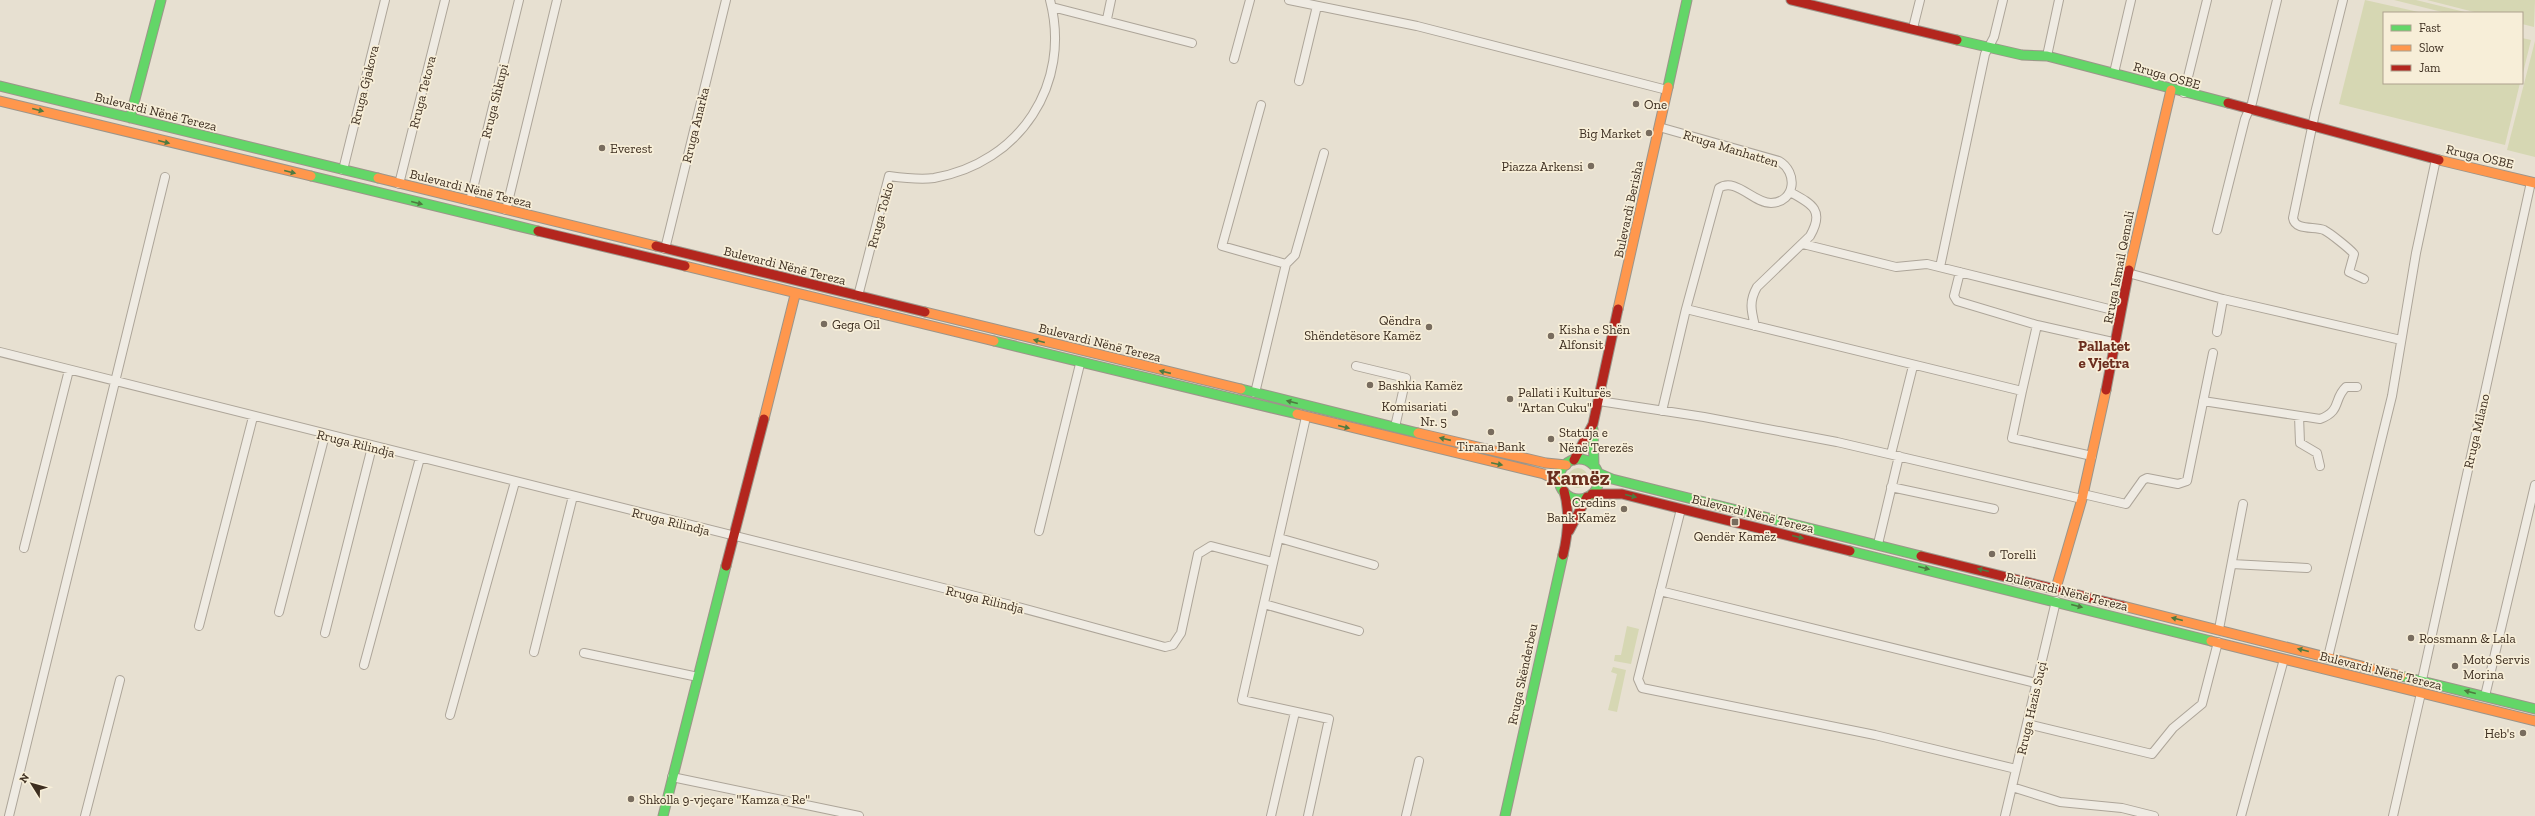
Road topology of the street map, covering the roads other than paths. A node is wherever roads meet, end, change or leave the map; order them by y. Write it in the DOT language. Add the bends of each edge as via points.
graph roads {
  1 [pos="161,0"];
  2 [pos="385,0"];
  3 [pos="445,0"];
  4 [pos="519,0"];
  5 [pos="557,0"];
  6 [pos="726,0"];
  7 [pos="1111,0"];
  8 [pos="1250,0"];
  9 [pos="1288,0"];
  10 [pos="1687,0"];
  11 [pos="1791,0"];
  12 [pos="1920,0"];
  13 [pos="2003,0"];
  14 [pos="2059,0"];
  15 [pos="2131,0"];
  16 [pos="2207,0"];
  17 [pos="2277,0"];
  18 [pos="2343,0"];
  19 [pos="1809,2"];
  20 [pos="1051,3"];
  21 [pos="1317,6"];
  22 [pos="1107,19"];
  23 [pos="1913,28"];
  24 [pos="1192,42"];
  25 [pos="1988,48"];
  26 [pos="2047,56"];
  27 [pos="1234,59"];
  28 [pos="2114,73"];
  29 [pos="1298,81"];
  30 [pos="0,86"];
  31 [pos="1667,90"];
  32 [pos="2171,90"];
  33 [pos="2184,93"];
  34 [pos="0,101"];
  35 [pos="1260,105"];
  36 [pos="2249,110"];
  37 [pos="130,118"];
  38 [pos="1659,127"];
  39 [pos="2312,127"];
  40 [pos="1324,153"];
  41 [pos="2436,159"];
  42 [pos="343,170"];
  43 [pos="165,176"];
  44 [pos="2533,182"];
  45 [pos="399,184"];
  46 [pos="1790,192"];
  47 [pos="470,201"];
  48 [pos="506,210"];
  49 [pos="2217,230"];
  50 [pos="1803,244"];
  51 [pos="665,249"];
  52 [pos="1286,264"];
  53 [pos="1940,267"];
  54 [pos="1960,272"];
  55 [pos="2128,273"];
  56 [pos="2364,279"];
  57 [pos="796,295"];
  58 [pos="858,296"];
  59 [pos="2223,299"];
  60 [pos="1686,309"];
  61 [pos="2121,312"];
  62 [pos="2037,325"];
  63 [pos="1755,326"];
  64 [pos="2217,332"];
  65 [pos="2401,340"];
  66 [pos="2117,343"];
  67 [pos="0,352"];
  68 [pos="2213,353"];
  69 [pos="1080,364"];
  70 [pos="1356,366"];
  71 [pos="1914,366"];
  72 [pos="69,370"];
  73 [pos="114,382"];
  74 [pos="2357,387"];
  75 [pos="2022,391"];
  76 [pos="1254,393"];
  77 [pos="1599,401"];
  78 [pos="2203,401"];
  79 [pos="1308,406"];
  80 [pos="1662,411"];
  81 [pos="2299,416"];
  82 [pos="253,417"];
  83 [pos="1306,417"];
  84 [pos="1593,424"];
  85 [pos="1395,427"];
  86 [pos="325,435"];
  87 [pos="372,447"];
  88 [pos="1895,455"];
  89 [pos="2092,456"];
  90 [pos="420,458"];
  91 [pos="1574,460"];
  92 [pos="1566,465"];
  93 [pos="2320,466"];
  94 [pos="1596,469"];
  95 [pos="515,482"];
  96 [pos="2535,486"];
  97 [pos="1562,487"];
  98 [pos="1891,487"];
  99 [pos="1589,495"];
  100 [pos="573,496"];
  101 [pos="2082,496"];
  102 [pos="2243,504"];
  103 [pos="1994,508"];
  104 [pos="1681,509"];
  105 [pos="1039,531"];
  106 [pos="734,536"];
  107 [pos="1566,537"];
  108 [pos="1279,538"];
  109 [pos="1878,544"];
  110 [pos="24,548"];
  111 [pos="1272,562"];
  112 [pos="2232,564"];
  113 [pos="1374,565"];
  114 [pos="2307,568"];
  115 [pos="2056,588"];
  116 [pos="1660,591"];
  117 [pos="2056,601"];
  118 [pos="1264,604"];
  119 [pos="279,612"];
  120 [pos="199,626"];
  121 [pos="2219,629"];
  122 [pos="1359,632"];
  123 [pos="324,633"];
  124 [pos="2218,642"];
  125 [pos="534,652"];
  126 [pos="584,653"];
  127 [pos="2328,657"];
  128 [pos="2284,659"];
  129 [pos="364,665"];
  130 [pos="698,677"];
  131 [pos="120,680"];
  132 [pos="2422,680"];
  133 [pos="2036,683"];
  134 [pos="2421,693"];
  135 [pos="2486,696"];
  136 [pos="2535,709"];
  137 [pos="1295,712"];
  138 [pos="450,715"];
  139 [pos="2535,721"];
  140 [pos="2027,724"];
  141 [pos="1419,761"];
  142 [pos="2016,769"];
  143 [pos="672,777"];
  144 [pos="2012,787"];
  145 [pos="2121,812"];
  146 [pos="9,816"];
  147 [pos="84,816"];
  148 [pos="662,816"];
  149 [pos="859,816"];
  150 [pos="1271,816"];
  151 [pos="1308,816"];
  152 [pos="1406,816"];
  153 [pos="1506,816"];
  154 [pos="2005,816"];
  155 [pos="2154,816"];
  156 [pos="2241,816"];
  157 [pos="2393,816"];
  1 -- 37 [label="main road"];
  2 -- 42 [label="street, Rruga Gjakova"];
  3 -- 45 [label="street, Rruga Tetova"];
  4 -- 47 [label="street, Rruga Shkupi"];
  5 -- 48 [label="street"];
  6 -- 51 [label="street, Rruga Anarka"];
  7 -- 22 [label="street"];
  8 -- 27 [label="street"];
  9 -- 21 [label="street"];
  10 -- 31 [label="main road, Bulevardi Berisha"];
  11 -- 19 [label="main road, Rruga OSBE"];
  12 -- 23 [label="street"];
  13 -- 25 [label="street" via="1994,37"];
  14 -- 26 [label="street"];
  15 -- 28 [label="street"];
  16 -- 33 [label="street"];
  17 -- 36 [label="street"];
  18 -- 39 [label="street"];
  19 -- 23 [label="main road, Rruga OSBE"];
  20 -- 22 [label="street"];
  20 -- 58 [label="street, Rruga Tokio" via="1055,28 1053,64 1042,101 1032,118 1007,145 992,156 953,174 918,178 889,176"];
  21 -- 29 [label="street"];
  21 -- 31 [label="street" via="1417,26"];
  22 -- 24 [label="street"];
  23 -- 25 [label="main road, Rruga OSBE"];
  25 -- 26 [label="main road, Rruga OSBE" via="2022,55"];
  25 -- 53 [label="street"];
  26 -- 28 [label="main road, Rruga OSBE"];
  28 -- 32 [label="main road, Rruga OSBE"];
  30 -- 37 [label="main road, Bulevardi Nënë Tereza"];
  31 -- 38 [label="main road, Bulevardi Berisha"];
  32 -- 33 [label="main road, Rruga OSBE"];
  32 -- 55 [label="main road, Rruga Ismail Qemali"];
  33 -- 36 [label="main road, Rruga OSBE"];
  34 -- 57 [label="main road, Bulevardi Nënë Tereza, one-way"];
  35 -- 52 [label="street" via="1222,246"];
  36 -- 39 [label="main road, Rruga OSBE"];
  36 -- 49 [label="street"];
  37 -- 42 [label="main road, Bulevardi Nënë Tereza"];
  38 -- 46 [label="street, Rruga Manhatten" via="1778,161 1788,169 1792,181"];
  38 -- 77 [label="main road, Bulevardi Berisha"];
  39 -- 41 [label="main road, Rruga OSBE"];
  39 -- 56 [label="street" via="2293,220 2300,226 2324,230 2348,247 2354,254 2349,272"];
  40 -- 52 [label="street" via="1295,255"];
  41 -- 44 [label="main road, Rruga OSBE"];
  41 -- 65 [label="street"];
  42 -- 45 [label="main road, Bulevardi Nënë Tereza"];
  43 -- 73 [label="street"];
  44 -- 132 [label="street, Rruga Milano"];
  45 -- 47 [label="main road, Bulevardi Nënë Tereza"];
  46 -- 50 [label="street" via="1813,206 1816,211 1814,228"];
  46 -- 60 [label="street" via="1783,199 1772,203 1757,199 1731,185 1719,188"];
  47 -- 48 [label="main road, Bulevardi Nënë Tereza"];
  48 -- 51 [label="main road, Bulevardi Nënë Tereza"];
  50 -- 53 [label="street" via="1896,267 1927,264"];
  50 -- 63 [label="street" via="1757,286 1750,304"];
  51 -- 58 [label="main road, Bulevardi Nënë Tereza"];
  52 -- 76 [label="street"];
  53 -- 54 [label="street"];
  54 -- 61 [label="street"];
  54 -- 62 [label="street" via="1954,296 1957,301"];
  55 -- 59 [label="street"];
  55 -- 61 [label="main road, Rruga Ismail Qemali"];
  57 -- 69 [label="main road, Bulevardi Nënë Tereza"];
  57 -- 106 [label="main road"];
  76 -- 58 [label="main road, Bulevardi Nënë Tereza, one-way"];
  59 -- 64 [label="street"];
  59 -- 65 [label="street"];
  60 -- 63 [label="street"];
  60 -- 80 [label="street"];
  61 -- 66 [label="main road, Rruga Ismail Qemali"];
  62 -- 66 [label="street"];
  62 -- 75 [label="street"];
  63 -- 71 [label="street"];
  65 -- 127 [label="street" via="2392,396"];
  66 -- 89 [label="main road, Rruga Ismail Qemali"];
  67 -- 72 [label="street, Rruga Rilindja"];
  68 -- 78 [label="street"];
  69 -- 83 [label="main road, Bulevardi Nënë Tereza"];
  69 -- 105 [label="street"];
  70 -- 85 [label="street" via="1406,378"];
  71 -- 75 [label="street"];
  71 -- 88 [label="street"];
  72 -- 73 [label="street, Rruga Rilindja"];
  72 -- 110 [label="street"];
  73 -- 82 [label="street, Rruga Rilindja"];
  73 -- 146 [label="street"];
  74 -- 81 [label="street" via="2346,387 2342,391 2337,408 2328,416 2320,419"];
  75 -- 89 [label="street" via="2012,438"];
  79 -- 76 [label="main road, Bulevardi Nënë Tereza, one-way"];
  77 -- 80 [label="street"];
  77 -- 84 [label="main road, Bulevardi Berisha"];
  78 -- 81 [label="street"];
  78 -- 101 [label="street" via="2187,481 2178,484 2147,478 2126,504"];
  79 -- 83 [label="main road"];
  79 -- 85 [label="main road, Bulevardi Nënë Tereza"];
  80 -- 88 [label="street" via="1769,428"];
  81 -- 93 [label="street" via="2300,443 2317,453"];
  82 -- 86 [label="street, Rruga Rilindja"];
  82 -- 120 [label="street"];
  83 -- 97 [label="main road, Bulevardi Nënë Tereza, one-way" via="1544,474"];
  83 -- 108 [label="street"];
  84 -- 91 [label="main road, Bulevardi Berisha"];
  84 -- 94 [label="main road, Bulevardi Berisha"];
  92 -- 85 [label="main road, Bulevardi Nënë Tereza, one-way" via="1546,463"];
  86 -- 87 [label="street, Rruga Rilindja"];
  86 -- 119 [label="street"];
  87 -- 90 [label="street, Rruga Rilindja"];
  87 -- 123 [label="street"];
  88 -- 98 [label="street"];
  88 -- 101 [label="street"];
  89 -- 101 [label="main road, Rruga Ismail Qemali"];
  90 -- 95 [label="street, Rruga Rilindja"];
  90 -- 129 [label="street"];
  91 -- 92 [label="main road"];
  91 -- 94 [label="main road, Bulevardi Nënë Tereza" via="1584,460"];
  92 -- 97 [label="main road" via="1561,471"];
  94 -- 99 [label="main road" via="1598,484"];
  94 -- 109 [label="main road, Bulevardi Nënë Tereza" via="1612,479"];
  95 -- 100 [label="street, Rruga Rilindja"];
  95 -- 138 [label="street"];
  96 -- 135 [label="street"];
  97 -- 99 [label="main road, Bulevardi Nënë Tereza" via="1576,498"];
  97 -- 107 [label="main road, Rruga Skënderbeu" via="1568,505"];
  98 -- 103 [label="street"];
  98 -- 109 [label="street"];
  99 -- 104 [label="main road, Bulevardi Nënë Tereza, one-way" via="1622,494"];
  99 -- 107 [label="main road, Rruga Skënderbeu"];
  100 -- 106 [label="street, Rruga Rilindja"];
  100 -- 125 [label="street"];
  101 -- 115 [label="main road, Rruga Ismail Qemali"];
  102 -- 112 [label="street"];
  104 -- 116 [label="street"];
  104 -- 117 [label="main road, Bulevardi Nënë Tereza, one-way"];
  106 -- 111 [label="street, Rruga Rilindja" via="1007,604 1165,647 1173,645 1181,633 1198,554 1211,546"];
  106 -- 130 [label="main road"];
  107 -- 153 [label="main road, Rruga Skënderbeu"];
  108 -- 111 [label="street"];
  108 -- 113 [label="street"];
  115 -- 109 [label="main road, Bulevardi Nënë Tereza, one-way"];
  111 -- 118 [label="street"];
  112 -- 114 [label="street"];
  112 -- 121 [label="street"];
  121 -- 115 [label="main road, Bulevardi Nënë Tereza, one-way"];
  116 -- 133 [label="street"];
  116 -- 142 [label="street" via="1638,679 1642,688 1875,735"];
  117 -- 124 [label="main road, Bulevardi Nënë Tereza, one-way"];
  117 -- 133 [label="street, Rruga Hazis Suçi"];
  118 -- 122 [label="street"];
  118 -- 137 [label="street" via="1242,700"];
  127 -- 121 [label="main road, Bulevardi Nënë Tereza, one-way"];
  124 -- 128 [label="main road, Bulevardi Nënë Tereza"];
  124 -- 140 [label="street" via="2202,704 2173,728 2152,754"];
  126 -- 130 [label="street"];
  127 -- 132 [label="main road, Bulevardi Nënë Tereza"];
  128 -- 134 [label="main road, Bulevardi Nënë Tereza"];
  128 -- 156 [label="street"];
  130 -- 143 [label="main road"];
  131 -- 147 [label="street"];
  135 -- 132 [label="main road, Bulevardi Nënë Tereza, one-way"];
  133 -- 140 [label="street, Rruga Hazis Suçi"];
  134 -- 139 [label="main road, Bulevardi Nënë Tereza"];
  134 -- 157 [label="street"];
  135 -- 136 [label="main road, Bulevardi Nënë Tereza"];
  137 -- 150 [label="street"];
  137 -- 151 [label="street" via="1326,718 1330,723"];
  140 -- 142 [label="street, Rruga Hazis Suçi"];
  141 -- 152 [label="street"];
  142 -- 144 [label="street, Rruga Hazis Suçi"];
  143 -- 148 [label="main road"];
  143 -- 149 [label="street"];
  144 -- 145 [label="street" via="2060,802"];
  144 -- 154 [label="street, Rruga Hazis Suçi"];
  145 -- 155 [label="street"];
}
